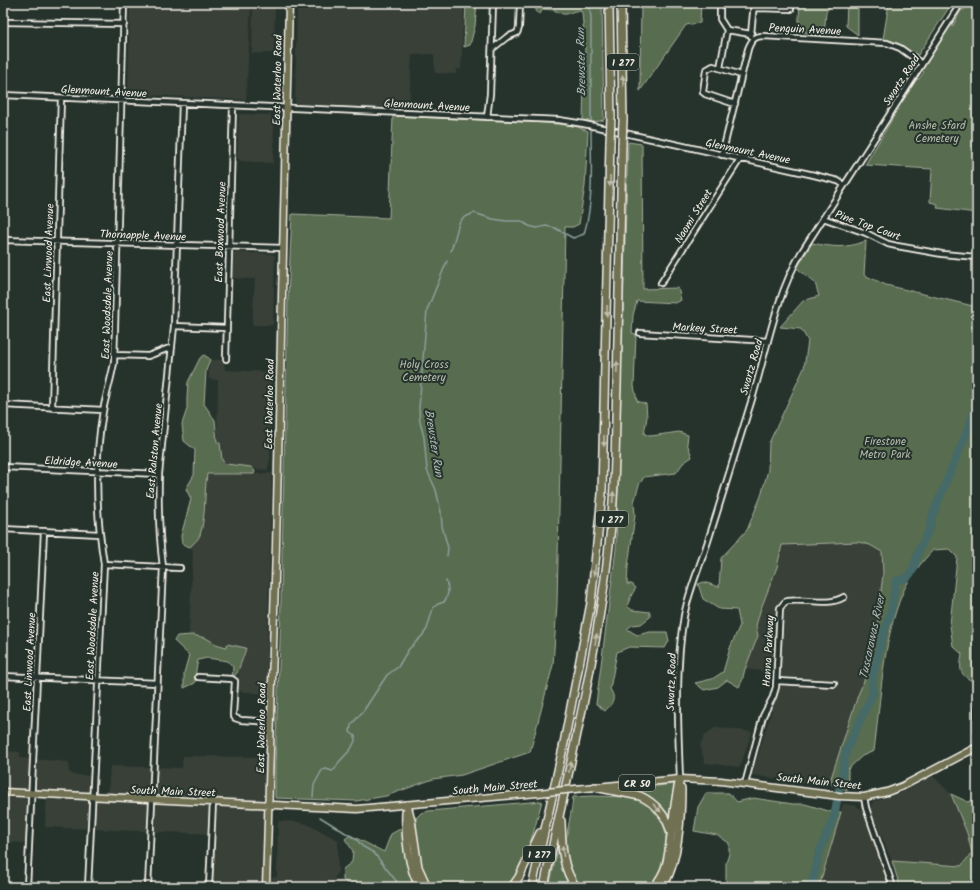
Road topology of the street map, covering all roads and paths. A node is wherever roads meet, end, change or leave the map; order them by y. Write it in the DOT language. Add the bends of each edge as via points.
graph roads {
  1 [pos="124,3"];
  2 [pos="288,3"];
  3 [pos="493,3"];
  4 [pos="520,3"];
  5 [pos="608,3"];
  6 [pos="621,3"];
  7 [pos="720,3"];
  8 [pos="961,3"];
  9 [pos="754,6"];
  10 [pos="791,9"];
  11 [pos="3,22"];
  12 [pos="124,24"];
  13 [pos="727,30"];
  14 [pos="751,34"];
  15 [pos="752,40"];
  16 [pos="492,49"];
  17 [pos="922,64"];
  18 [pos="720,68"];
  19 [pos="741,75"];
  20 [pos="3,95"];
  21 [pos="61,98"];
  22 [pos="122,101"];
  23 [pos="182,104"];
  24 [pos="734,104"];
  25 [pos="233,106"];
  26 [pos="286,108"];
  27 [pos="486,117"];
  28 [pos="722,155"];
  29 [pos="740,159"];
  30 [pos="844,185"];
  31 [pos="823,218"];
  32 [pos="3,240"];
  33 [pos="57,242"];
  34 [pos="118,243"];
  35 [pos="177,245"];
  36 [pos="229,246"];
  37 [pos="283,248"];
  38 [pos="977,257"];
  39 [pos="661,283"];
  40 [pos="174,326"];
  41 [pos="226,328"];
  42 [pos="640,333"];
  43 [pos="768,341"];
  44 [pos="172,347"];
  45 [pos="115,355"];
  46 [pos="226,359"];
  47 [pos="3,405"];
  48 [pos="52,408"];
  49 [pos="103,410"];
  50 [pos="3,467"];
  51 [pos="97,471"];
  52 [pos="159,474"];
  53 [pos="3,529"];
  54 [pos="44,531"];
  55 [pos="99,534"];
  56 [pos="104,564"];
  57 [pos="163,567"];
  58 [pos="180,568"];
  59 [pos="844,597"];
  60 [pos="3,676"];
  61 [pos="37,677"];
  62 [pos="198,677"];
  63 [pos="98,680"];
  64 [pos="777,681"];
  65 [pos="157,683"];
  66 [pos="834,684"];
  67 [pos="977,685"];
  68 [pos="271,722"];
  69 [pos="977,730"];
  70 [pos="977,747"];
  71 [pos="680,779"];
  72 [pos="745,784"];
  73 [pos="595,787"];
  74 [pos="3,792"];
  75 [pos="32,794"];
  76 [pos="93,797"];
  77 [pos="864,797"];
  78 [pos="152,800"];
  79 [pos="213,802"];
  80 [pos="269,805"];
  81 [pos="407,805"];
  82 [pos="561,808"];
  83 [pos="546,820"];
  84 [pos="671,834"];
  85 [pos="27,887"];
  86 [pos="88,887"];
  87 [pos="148,887"];
  88 [pos="209,887"];
  89 [pos="266,887"];
  90 [pos="420,887"];
  91 [pos="427,887"];
  92 [pos="512,887"];
  93 [pos="532,887"];
  94 [pos="544,887"];
  95 [pos="576,887"];
  96 [pos="654,887"];
  97 [pos="662,887"];
  98 [pos="893,887"];
  1 -- 12 [label="street, East Woodsdale Avenue"];
  2 -- 26 [label="main road, East Waterloo Road"];
  3 -- 16 [label="street"];
  4 -- 16 [label="street" via="517,33 507,37"];
  5 -- 83 [label="highway, I 277, one-way, bridge" via="611,117 599,535 591,603 563,748"];
  82 -- 6 [label="highway, I 277, one-way, bridge" via="602,605 612,516 616,456 623,120"];
  7 -- 13 [label="street" via="720,19"];
  8 -- 17 [label="street, Swartz Road"];
  9 -- 10 [label="street"];
  9 -- 14 [label="street"];
  11 -- 12 [label="street"];
  12 -- 22 [label="street, East Woodsdale Avenue"];
  13 -- 14 [label="street"];
  13 -- 18 [label="street"];
  14 -- 15 [label="street"];
  15 -- 17 [label="street, Penguin Avenue" via="763,36 887,42"];
  15 -- 19 [label="street"];
  16 -- 27 [label="street"];
  17 -- 30 [label="street, Swartz Road"];
  18 -- 19 [label="street"];
  18 -- 24 [label="street" via="713,66 706,70 703,92"];
  19 -- 24 [label="street"];
  20 -- 21 [label="street, Glenmount Avenue"];
  21 -- 22 [label="street, Glenmount Avenue"];
  21 -- 33 [label="street, East Linwood Avenue"];
  22 -- 23 [label="street, Glenmount Avenue"];
  22 -- 34 [label="street, East Woodsdale Avenue"];
  23 -- 25 [label="street, Glenmount Avenue"];
  23 -- 35 [label="street, East Ralston Avenue"];
  24 -- 28 [label="street"];
  25 -- 26 [label="street, Glenmount Avenue"];
  25 -- 36 [label="street, East Boxwood Avenue"];
  26 -- 27 [label="street, Glenmount Avenue"];
  26 -- 37 [label="main road, East Waterloo Road"];
  27 -- 28 [label="street, Glenmount Avenue" via="584,124"];
  28 -- 29 [label="street, Glenmount Avenue"];
  29 -- 30 [label="street, Glenmount Avenue" via="814,175"];
  29 -- 39 [label="street, Naomi Street"];
  30 -- 31 [label="street, Swartz Road"];
  31 -- 38 [label="street, Pine Top Court" via="866,233 888,244 942,254"];
  31 -- 43 [label="street, Swartz Road" via="790,272"];
  32 -- 33 [label="street, Thornapple Avenue"];
  33 -- 34 [label="street, Thornapple Avenue"];
  33 -- 48 [label="street, East Linwood Avenue"];
  34 -- 35 [label="street, Thornapple Avenue"];
  34 -- 45 [label="street, East Woodsdale Avenue"];
  35 -- 36 [label="street, Thornapple Avenue"];
  35 -- 40 [label="street, East Ralston Avenue"];
  36 -- 37 [label="street, Thornapple Avenue"];
  36 -- 41 [label="street, East Boxwood Avenue"];
  37 -- 68 [label="main road, East Waterloo Road"];
  40 -- 41 [label="street"];
  40 -- 44 [label="street, East Ralston Avenue"];
  41 -- 46 [label="street, East Boxwood Avenue"];
  42 -- 43 [label="street, Markey Street"];
  43 -- 71 [label="street, Swartz Road" via="684,616 678,702"];
  44 -- 45 [label="street" via="151,355"];
  44 -- 52 [label="street, East Ralston Avenue"];
  45 -- 49 [label="street, East Woodsdale Avenue"];
  47 -- 48 [label="street"];
  48 -- 49 [label="street"];
  49 -- 51 [label="street, East Woodsdale Avenue"];
  50 -- 51 [label="street, Eldridge Avenue"];
  51 -- 52 [label="street, Eldridge Avenue"];
  51 -- 55 [label="street, East Woodsdale Avenue"];
  52 -- 57 [label="street, East Ralston Avenue" via="158,522"];
  53 -- 54 [label="street"];
  54 -- 55 [label="street"];
  54 -- 61 [label="street, East Linwood Avenue"];
  55 -- 56 [label="street, East Woodsdale Avenue"];
  56 -- 57 [label="street"];
  56 -- 63 [label="street, East Woodsdale Avenue"];
  57 -- 58 [label="street"];
  57 -- 65 [label="street, East Ralston Avenue"];
  59 -- 64 [label="street, Hanna Parkway" via="830,602 791,600 782,605"];
  60 -- 61 [label="street"];
  61 -- 63 [label="street"];
  61 -- 75 [label="street, East Linwood Avenue"];
  62 -- 68 [label="street" via="232,679 233,715 236,719"];
  63 -- 65 [label="street"];
  63 -- 76 [label="street, East Woodsdale Avenue"];
  64 -- 66 [label="street"];
  64 -- 72 [label="street, Hanna Parkway" via="774,695 763,716"];
  65 -- 78 [label="street, East Ralston Avenue"];
  67 -- 69 [label="street"];
  68 -- 80 [label="main road, East Waterloo Road"];
  70 -- 77 [label="main road, South Main Street" via="903,786"];
  71 -- 72 [label="main road, South Main Street" via="722,780"];
  71 -- 73 [label="main road, South Main Street / CR 50"];
  71 -- 84 [label="highway"];
  71 -- 97 [label="highway" via="681,800 675,858"];
  72 -- 77 [label="main road, South Main Street"];
  73 -- 81 [label="main road, South Main Street / CR 50, bridge"];
  73 -- 84 [label="highway, one-way" via="646,799 662,814"];
  74 -- 75 [label="main road, South Main Street"];
  75 -- 76 [label="main road, South Main Street"];
  75 -- 85 [label="street, East Linwood Avenue"];
  76 -- 78 [label="main road, South Main Street"];
  76 -- 86 [label="street, East Woodsdale Avenue"];
  77 -- 98 [label="street"];
  78 -- 79 [label="main road, South Main Street"];
  78 -- 87 [label="street, East Ralston Avenue"];
  79 -- 80 [label="main road, South Main Street"];
  79 -- 88 [label="street"];
  80 -- 81 [label="main road, South Main Street" via="358,809"];
  80 -- 89 [label="main road, East Waterloo Road"];
  81 -- 90 [label="highway" via="410,860"];
  81 -- 91 [label="highway" via="418,867"];
  82 -- 94 [label="highway, I 277"];
  95 -- 82 [label="highway, one-way" via="564,863"];
  83 -- 92 [label="highway" via="527,863"];
  83 -- 93 [label="highway, I 277"];
  84 -- 96 [label="highway" via="668,864"];
}
